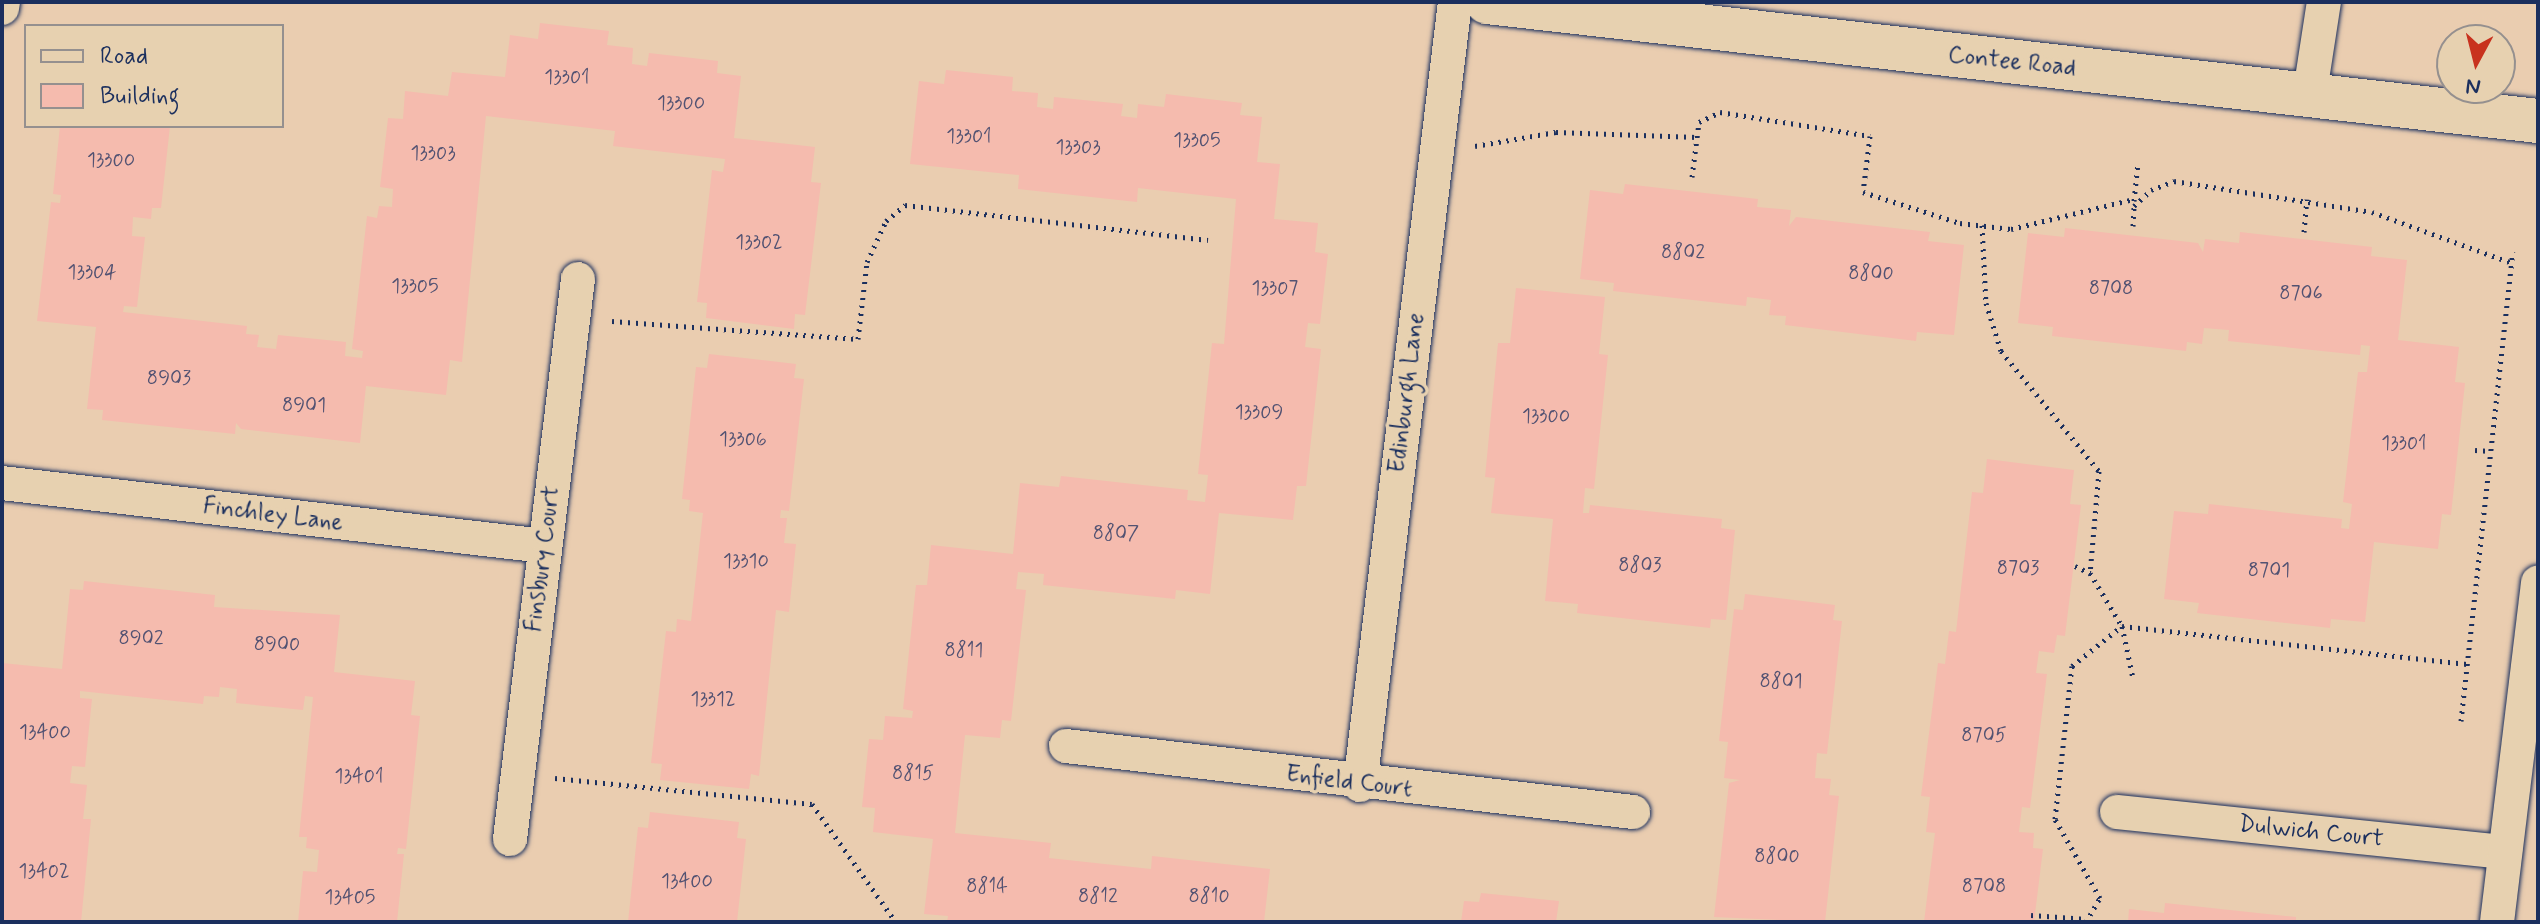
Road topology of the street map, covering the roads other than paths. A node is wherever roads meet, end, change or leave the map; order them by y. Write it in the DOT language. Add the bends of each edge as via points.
graph roads {
  1 [pos="1455,2"];
  2 [pos="1487,2"];
  3 [pos="2324,2"];
  4 [pos="2310,92"];
  5 [pos="2538,121"];
  6 [pos="578,279"];
  7 [pos="2,483"];
  8 [pos="544,546"];
  9 [pos="2538,582"];
  10 [pos="1066,746"];
  11 [pos="1360,785"];
  12 [pos="1633,812"];
  13 [pos="2117,812"];
  14 [pos="510,839"];
  15 [pos="2505,852"];
  16 [pos="2497,922"];
  1 -- 11 [label="street, Edinburgh Lane"];
  2 -- 4 [label="street, Contee Road"];
  3 -- 4 [label="street"];
  4 -- 5 [label="street, Contee Road"];
  6 -- 8 [label="street, Finsbury Court"];
  7 -- 8 [label="street, Finchley Lane"];
  8 -- 14 [label="street, Finsbury Court"];
  9 -- 15 [label="street"];
  10 -- 11 [label="street, Enfield Court"];
  11 -- 12 [label="street, Enfield Court"];
  13 -- 15 [label="street, Dulwich Court"];
  15 -- 16 [label="street"];
}
